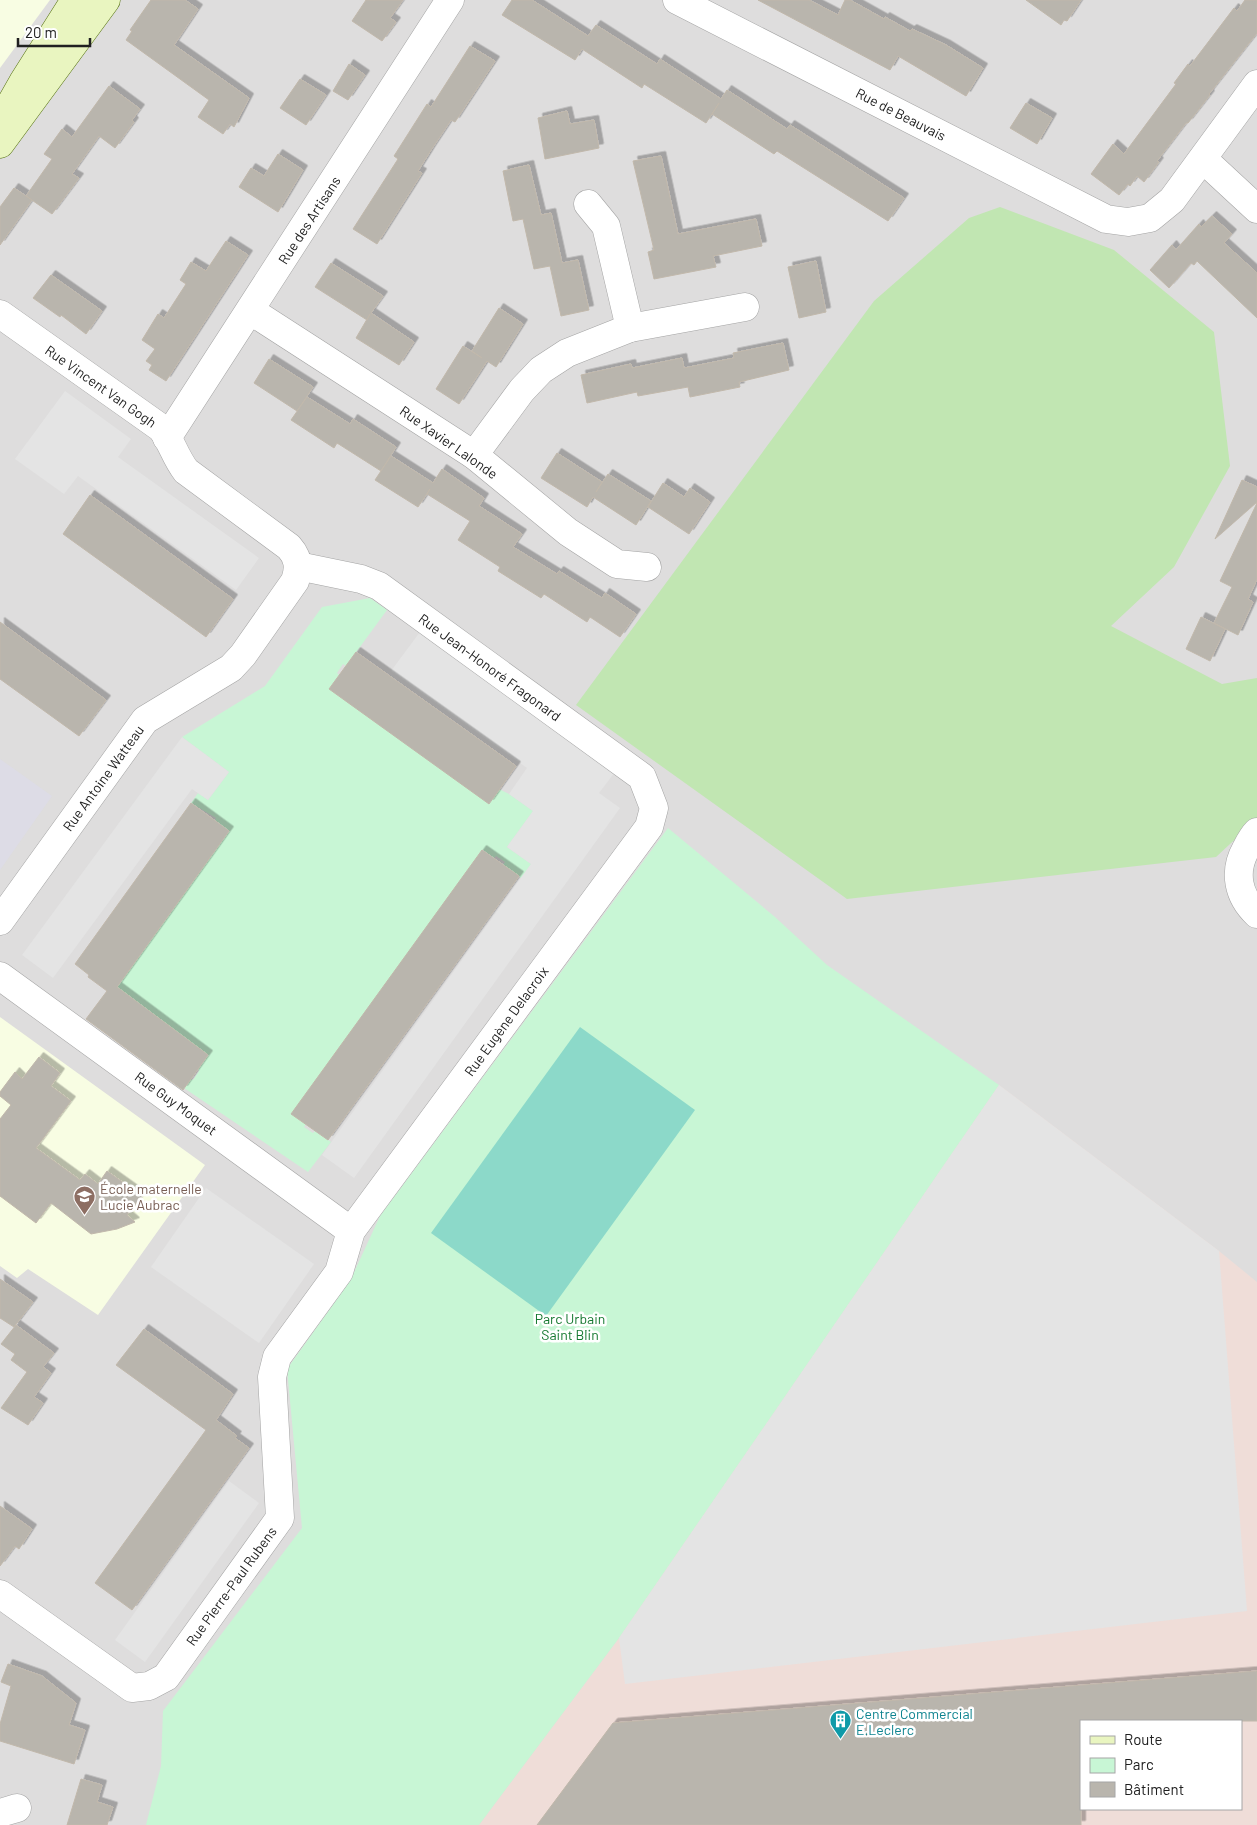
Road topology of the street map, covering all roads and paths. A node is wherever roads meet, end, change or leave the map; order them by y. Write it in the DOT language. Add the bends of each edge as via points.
graph roads {
  1 [pos="75,0"];
  2 [pos="106,0"];
  3 [pos="450,0"];
  4 [pos="677,0"];
  5 [pos="1257,84"];
  6 [pos="0,123"];
  7 [pos="0,144"];
  8 [pos="1203,159"];
  9 [pos="588,204"];
  10 [pos="1257,209"];
  11 [pos="745,307"];
  12 [pos="251,311"];
  13 [pos="0,314"];
  14 [pos="630,328"];
  15 [pos="167,438"];
  16 [pos="474,455"];
  17 [pos="298,566"];
  18 [pos="647,567"];
  19 [pos="654,808"];
  20 [pos="1257,832"];
  21 [pos="1257,914"];
  22 [pos="0,921"];
  23 [pos="0,976"];
  24 [pos="352,1230"];
  25 [pos="0,1594"];
  1 -- 6 [label="main road"];
  2 -- 7 [label="main road"];
  3 -- 12 [label="street, Rue des Artisans"];
  4 -- 8 [label="street, Rue de Beauvais" via="1106,219 1128,222 1150,218 1172,200"];
  5 -- 8 [label="street"];
  8 -- 10 [label="street"];
  9 -- 14 [label="street" via="606,226"];
  11 -- 14 [label="street"];
  12 -- 15 [label="street, Rue des Artisans"];
  12 -- 16 [label="street, Rue Xavier Lalonde"];
  13 -- 15 [label="street, Rue Vincent Van Gogh" via="154,423"];
  14 -- 16 [label="street" via="567,353 542,370 522,390"];
  15 -- 17 [label="street, Rue Vincent Van Gogh" via="186,471 289,547"];
  16 -- 18 [label="street, Rue Xavier Lalonde" via="568,532 617,564"];
  17 -- 19 [label="street, Rue Jean-Honoré Fragonard" via="361,579 378,586 642,777"];
  17 -- 22 [label="street, Rue Antoine Watteau" via="295,580 231,668 145,720"];
  19 -- 24 [label="street, Rue Eugène Delacroix" via="649,826"];
  20 -- 21 [label="street" via="1240,860 1239,883 1247,904"];
  23 -- 24 [label="street, Rue Guy Moquet"];
  24 -- 25 [label="street, Rue Pierre-Paul Rubens" via="339,1272 277,1357 272,1377 280,1518 166,1677 149,1686 132,1688"];
}
